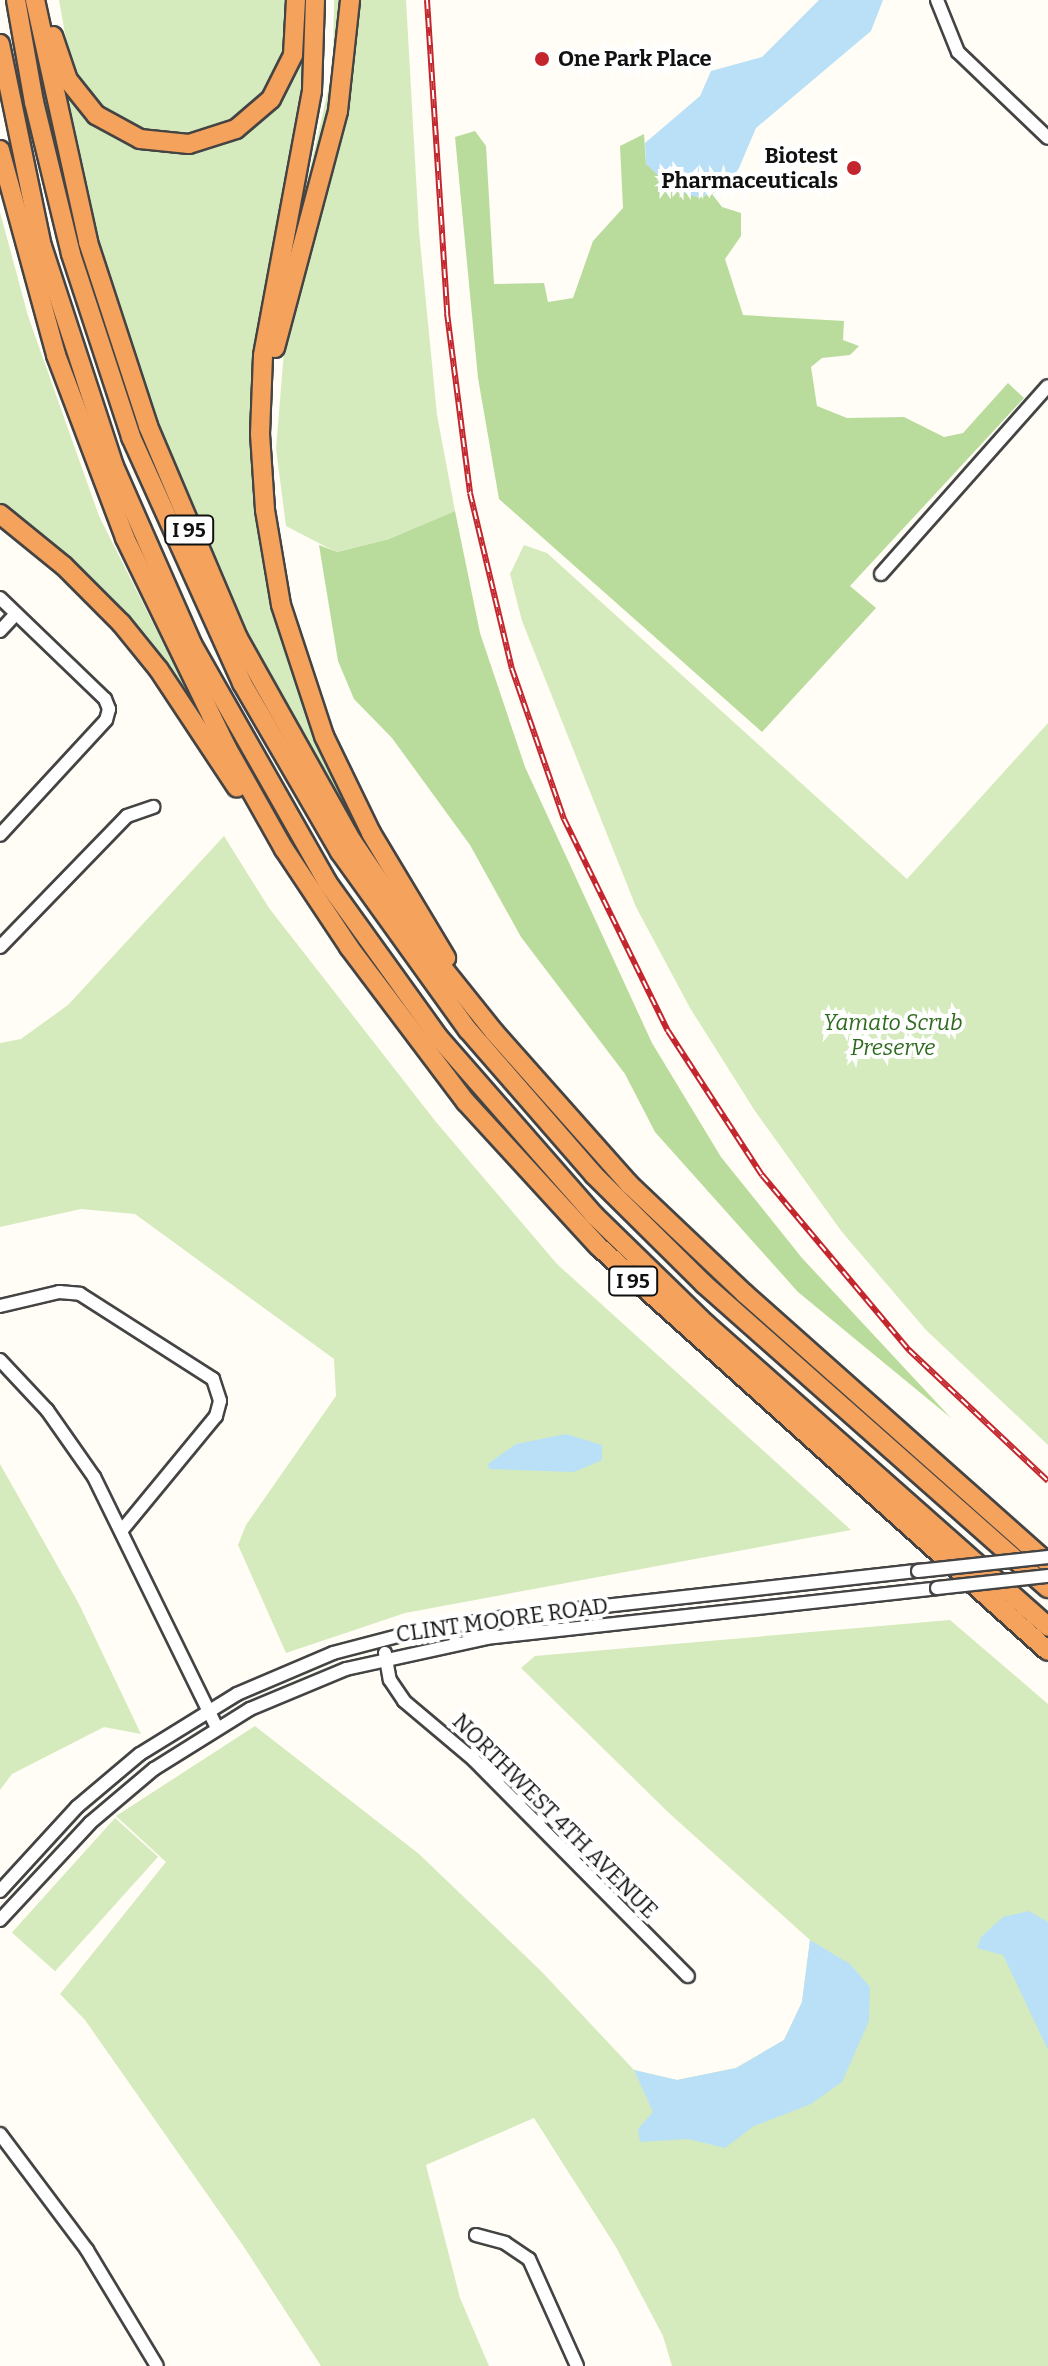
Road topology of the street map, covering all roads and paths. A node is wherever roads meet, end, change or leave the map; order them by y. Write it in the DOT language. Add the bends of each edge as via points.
graph roads {
  1 [pos="16,0"];
  2 [pos="296,0"];
  3 [pos="315,0"];
  4 [pos="350,0"];
  5 [pos="937,0"];
  6 [pos="39,1"];
  7 [pos="0,44"];
  8 [pos="1048,138"];
  9 [pos="0,150"];
  10 [pos="1048,386"];
  11 [pos="265,510"];
  12 [pos="0,514"];
  13 [pos="881,574"];
  14 [pos="0,598"];
  15 [pos="16,614"];
  16 [pos="0,631"];
  17 [pos="153,807"];
  18 [pos="0,835"];
  19 [pos="284,849"];
  20 [pos="0,947"];
  21 [pos="471,1002"];
  22 [pos="0,1306"];
  23 [pos="0,1360"];
  24 [pos="122,1530"];
  25 [pos="1048,1557"];
  26 [pos="1048,1563"];
  27 [pos="1048,1576"];
  28 [pos="1048,1588"];
  29 [pos="1048,1627"];
  30 [pos="382,1639"];
  31 [pos="1048,1651"];
  32 [pos="386,1657"];
  33 [pos="208,1709"];
  34 [pos="217,1728"];
  35 [pos="0,1891"];
  36 [pos="2,1913"];
  37 [pos="688,1976"];
  38 [pos="0,2134"];
  39 [pos="476,2235"];
  40 [pos="157,2366"];
  41 [pos="577,2366"];
  1 -- 28 [label="highway" via="71,254 139,459 242,683 354,873 483,1049 621,1203 732,1309"];
  2 -- 6 [label="highway" via="296,46 271,99 236,129 176,145 128,135 81,99 59,62"];
  3 -- 11 [label="highway" via="315,70 263,356 260,434"];
  4 -- 11 [label="highway" via="338,111 275,350"];
  5 -- 8 [label="street" via="958,52"];
  6 -- 21 [label="highway, I 95" via="88,242 139,402 190,533 238,638 312,776 402,914"];
  7 -- 29 [label="highway" via="45,259 114,466 198,656 327,882 464,1069 613,1235"];
  9 -- 19 [label="highway, I 95" via="45,319 110,503 191,679"];
  10 -- 13 [label="street"];
  11 -- 21 [label="highway" via="281,605 324,736 371,833"];
  12 -- 19 [label="highway" via="64,566 135,639"];
  14 -- 15 [label="street"];
  15 -- 16 [label="street"];
  15 -- 18 [label="street" via="105,699 109,709 106,720"];
  17 -- 20 [label="street" via="127,816"];
  19 -- 31 [label="highway, I 95" via="394,1010 543,1190 676,1322"];
  21 -- 26 [label="highway, I 95" via="548,1096 668,1223"];
  22 -- 24 [label="street" via="59,1292 80,1294 213,1379 220,1401 216,1416"];
  23 -- 24 [label="street" via="80,1454"];
  24 -- 33 [label="street"];
  25 -- 30 [label="street, CLINT MOORE ROAD, bridge" via="506,1617"];
  27 -- 32 [label="street, CLINT MOORE ROAD, bridge" via="487,1638"];
  30 -- 32 [label="street, NORTHWEST 4TH AVENUE"];
  30 -- 33 [label="street, CLINT MOORE ROAD" via="284,1672"];
  32 -- 34 [label="street, CLINT MOORE ROAD" via="297,1687"];
  32 -- 37 [label="street, NORTHWEST 4TH AVENUE" via="390,1680 404,1701 474,1760"];
  33 -- 34 [label="street"];
  33 -- 35 [label="street, CLINT MOORE ROAD" via="108,1779"];
  34 -- 36 [label="street, CLINT MOORE ROAD" via="121,1795"];
  38 -- 40 [label="street" via="80,2239"];
  39 -- 41 [label="street" via="505,2243 529,2259"];
}
